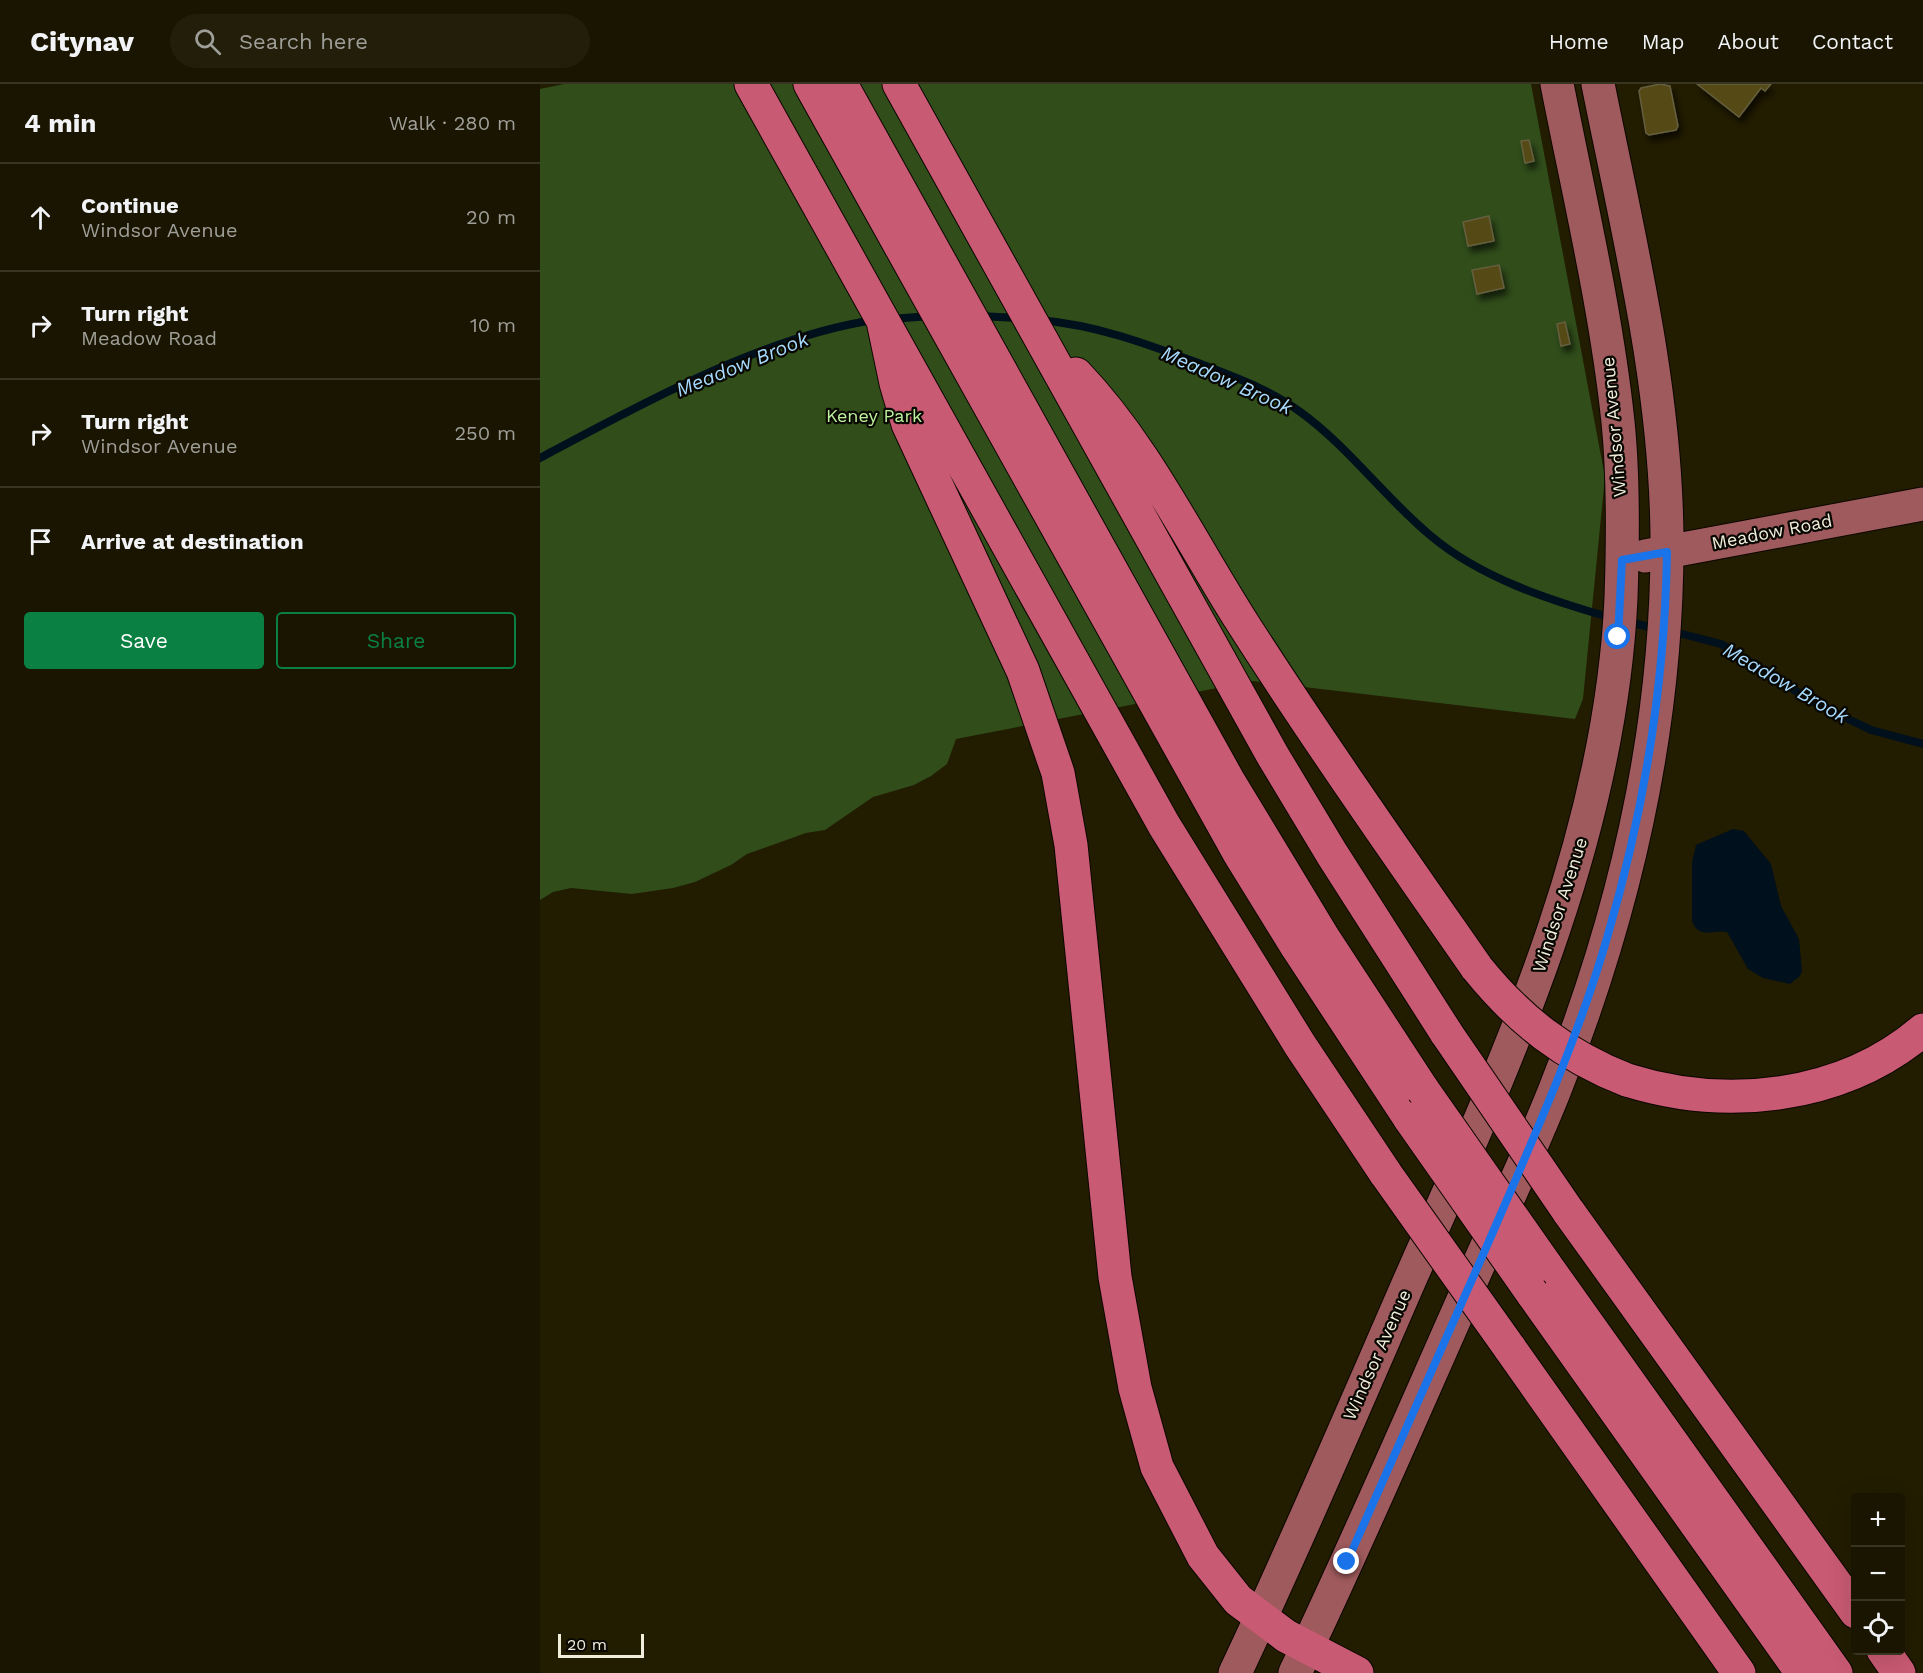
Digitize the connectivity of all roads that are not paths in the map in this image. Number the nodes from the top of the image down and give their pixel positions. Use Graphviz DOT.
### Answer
graph roads {
  1 [pos="752,84"];
  2 [pos="810,84"];
  3 [pos="842,84"];
  4 [pos="899,84"];
  5 [pos="1557,84"];
  6 [pos="1598,84"];
  7 [pos="1626,226"];
  8 [pos="1586,234"];
  9 [pos="883,321"];
  10 [pos="1042,341"];
  11 [pos="1923,504"];
  12 [pos="1667,552"];
  13 [pos="1622,560"];
  14 [pos="1923,1030"];
  15 [pos="1416,1104"];
  16 [pos="1538,1279"];
  17 [pos="1851,1605"];
  18 [pos="1260,1618"];
  19 [pos="1886,1655"];
  20 [pos="1301,1660"];
  21 [pos="1235,1673"];
  22 [pos="1357,1673"];
  23 [pos="1739,1673"];
  24 [pos="1802,1673"];
  25 [pos="1836,1673"];
  26 [pos="1899,1673"];
  1 -- 9 [label="highway"];
  2 -- 15 [label="highway"];
  3 -- 15 [label="highway"];
  4 -- 10 [label="highway"];
  5 -- 8 [label="main road, Windsor Avenue"];
  6 -- 7 [label="main road"];
  7 -- 8 [label="main road"];
  7 -- 12 [label="main road"];
  8 -- 13 [label="main road, Windsor Avenue"];
  9 -- 18 [label="highway"];
  9 -- 23 [label="highway, bridge"];
  10 -- 14 [label="highway, bridge"];
  10 -- 17 [label="highway, bridge"];
  11 -- 12 [label="main road, Meadow Road"];
  12 -- 13 [label="main road, Meadow Road"];
  12 -- 20 [label="main road"];
  13 -- 18 [label="main road, Windsor Avenue"];
  15 -- 16 [label="highway, bridge"];
  16 -- 24 [label="highway"];
  16 -- 25 [label="highway"];
  18 -- 20 [label="highway"];
  18 -- 21 [label="main road, Windsor Avenue"];
  19 -- 26 [label="highway"];
  20 -- 22 [label="highway"];
}
